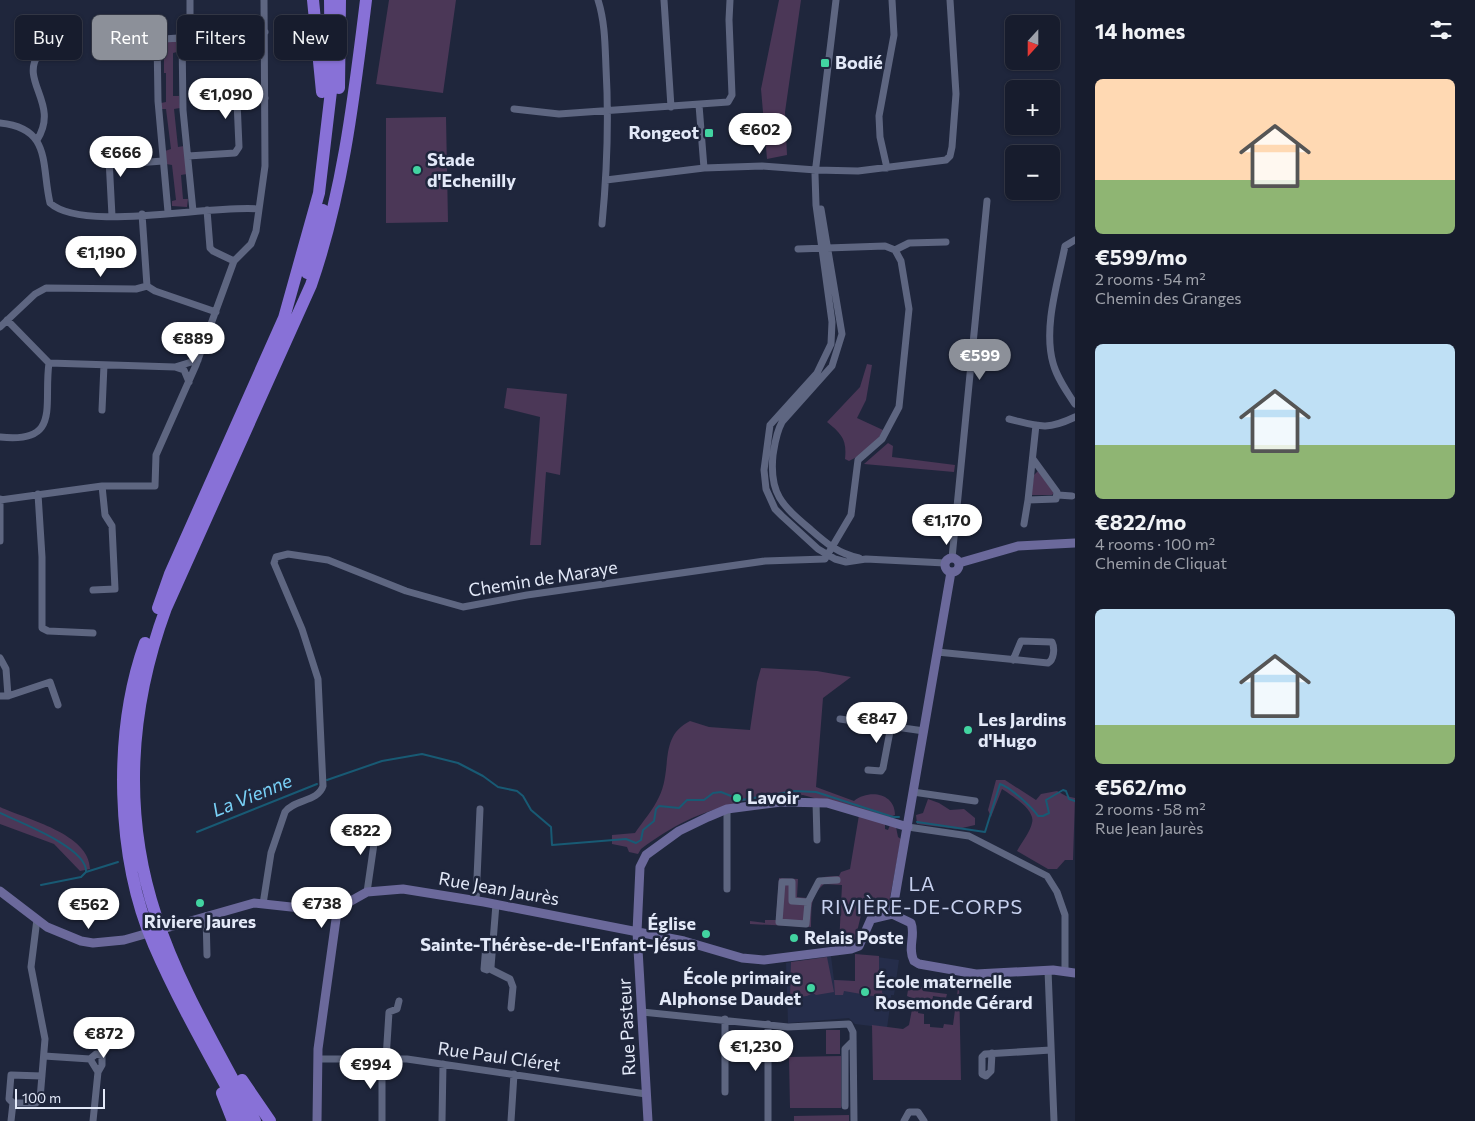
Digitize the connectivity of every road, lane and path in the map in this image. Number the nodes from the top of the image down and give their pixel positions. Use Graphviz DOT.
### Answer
graph roads {
  1 [pos="190,0"];
  2 [pos="264,0"];
  3 [pos="313,0"];
  4 [pos="330,0"];
  5 [pos="340,0"];
  6 [pos="366,0"];
  7 [pos="598,0"];
  8 [pos="664,0"];
  9 [pos="730,0"];
  10 [pos="836,0"];
  11 [pos="892,0"];
  12 [pos="950,0"];
  13 [pos="190,15"];
  14 [pos="265,32"];
  15 [pos="36,60"];
  16 [pos="157,60"];
  17 [pos="182,60"];
  18 [pos="265,98"];
  19 [pos="700,105"];
  20 [pos="671,107"];
  21 [pos="514,109"];
  22 [pos="608,110"];
  23 [pos="0,122"];
  24 [pos="36,140"];
  25 [pos="108,140"];
  26 [pos="188,156"];
  27 [pos="323,157"];
  28 [pos="163,160"];
  29 [pos="109,165"];
  30 [pos="704,168"];
  31 [pos="887,168"];
  32 [pos="816,170"];
  33 [pos="606,180"];
  34 [pos="987,200"];
  35 [pos="259,209"];
  36 [pos="207,210"];
  37 [pos="193,211"];
  38 [pos="168,212"];
  39 [pos="142,214"];
  40 [pos="112,216"];
  41 [pos="602,224"];
  42 [pos="1075,240"];
  43 [pos="946,242"];
  44 [pos="798,249"];
  45 [pos="825,249"];
  46 [pos="895,250"];
  47 [pos="234,261"];
  48 [pos="147,286"];
  49 [pos="216,312"];
  50 [pos="7,320"];
  51 [pos="0,327"];
  52 [pos="287,334"];
  53 [pos="198,360"];
  54 [pos="49,363"];
  55 [pos="104,365"];
  56 [pos="175,367"];
  57 [pos="189,382"];
  58 [pos="1075,404"];
  59 [pos="102,410"];
  60 [pos="1075,417"];
  61 [pos="1009,419"];
  62 [pos="1036,425"];
  63 [pos="1,439"];
  64 [pos="1032,459"];
  65 [pos="102,486"];
  66 [pos="38,494"];
  67 [pos="1058,495"];
  68 [pos="1072,496"];
  69 [pos="0,500"];
  70 [pos="1028,500"];
  71 [pos="1024,524"];
  72 [pos="0,540"];
  73 [pos="1075,543"];
  74 [pos="831,549"];
  75 [pos="827,556"];
  76 [pos="866,559"];
  77 [pos="952,561"];
  78 [pos="93,590"];
  79 [pos="93,633"];
  80 [pos="937,652"];
  81 [pos="0,658"];
  82 [pos="1013,660"];
  83 [pos="0,696"];
  84 [pos="8,696"];
  85 [pos="58,705"];
  86 [pos="840,719"];
  87 [pos="891,726"];
  88 [pos="924,731"];
  89 [pos="868,770"];
  90 [pos="914,792"];
  91 [pos="975,801"];
  92 [pos="816,802"];
  93 [pos="480,809"];
  94 [pos="727,809"];
  95 [pos="377,823"];
  96 [pos="908,827"];
  97 [pos="817,840"];
  98 [pos="837,880"];
  99 [pos="727,889"];
  100 [pos="0,890"];
  101 [pos="367,892"];
  102 [pos="476,901"];
  103 [pos="781,901"];
  104 [pos="792,901"];
  105 [pos="808,902"];
  106 [pos="263,904"];
  107 [pos="496,904"];
  108 [pos="337,912"];
  109 [pos="892,914"];
  110 [pos="149,916"];
  111 [pos="206,916"];
  112 [pos="37,919"];
  113 [pos="638,932"];
  114 [pos="159,942"];
  115 [pos="206,955"];
  116 [pos="1048,970"];
  117 [pos="1070,972"];
  118 [pos="399,1001"];
  119 [pos="511,1008"];
  120 [pos="642,1012"];
  121 [pos="725,1019"];
  122 [pos="768,1024"];
  123 [pos="196,1030"];
  124 [pos="210,1034"];
  125 [pos="853,1041"];
  126 [pos="1051,1050"];
  127 [pos="992,1054"];
  128 [pos="44,1056"];
  129 [pos="90,1059"];
  130 [pos="318,1059"];
  131 [pos="384,1059"];
  132 [pos="443,1064"];
  133 [pos="98,1072"];
  134 [pos="514,1074"];
  135 [pos="42,1076"];
  136 [pos="725,1092"];
  137 [pos="646,1094"];
  138 [pos="13,1103"];
  139 [pos="845,1106"];
  140 [pos="11,1121"];
  141 [pos="94,1121"];
  142 [pos="233,1121"];
  143 [pos="245,1121"];
  144 [pos="255,1121"];
  145 [pos="270,1121"];
  146 [pos="317,1121"];
  147 [pos="382,1121"];
  148 [pos="442,1121"];
  149 [pos="511,1121"];
  150 [pos="648,1121"];
  151 [pos="768,1121"];
  152 [pos="854,1121"];
  153 [pos="904,1121"];
  154 [pos="924,1121"];
  155 [pos="1054,1121"];
  1 -- 13 [label="street"];
  2 -- 14 [label="street"];
  3 -- 27 [label="highway"];
  4 -- 27 [label="highway"];
  5 -- 52 [label="highway"];
  6 -- 52 [label="highway"];
  7 -- 22 [label="street"];
  8 -- 20 [label="street"];
  9 -- 19 [label="street"];
  10 -- 32 [label="street"];
  11 -- 31 [label="street"];
  12 -- 31 [label="street"];
  14 -- 18 [label="street"];
  15 -- 24 [label="street"];
  16 -- 28 [label="street"];
  17 -- 26 [label="street"];
  18 -- 26 [label="street"];
  18 -- 35 [label="street"];
  19 -- 20 [label="street"];
  19 -- 30 [label="street"];
  20 -- 22 [label="street"];
  21 -- 22 [label="street"];
  22 -- 33 [label="street"];
  23 -- 24 [label="street"];
  24 -- 40 [label="street"];
  25 -- 29 [label="street"];
  26 -- 37 [label="street"];
  27 -- 110 [label="highway"];
  28 -- 29 [label="street"];
  28 -- 38 [label="street"];
  29 -- 40 [label="street"];
  30 -- 32 [label="street"];
  30 -- 33 [label="street"];
  31 -- 32 [label="street"];
  32 -- 45 [label="street"];
  33 -- 41 [label="street"];
  34 -- 77 [label="street"];
  35 -- 36 [label="street"];
  35 -- 47 [label="street"];
  36 -- 37 [label="street"];
  36 -- 47 [label="street"];
  37 -- 38 [label="street"];
  38 -- 39 [label="street"];
  39 -- 40 [label="street"];
  39 -- 48 [label="street"];
  42 -- 58 [label="street"];
  43 -- 46 [label="street"];
  44 -- 45 [label="street"];
  45 -- 46 [label="street"];
  45 -- 74 [label="street"];
  45 -- 75 [label="street"];
  46 -- 74 [label="street"];
  47 -- 49 [label="street"];
  48 -- 49 [label="street"];
  48 -- 50 [label="street"];
  49 -- 53 [label="street"];
  50 -- 51 [label="street"];
  50 -- 54 [label="street"];
  52 -- 110 [label="highway"];
  53 -- 56 [label="street"];
  53 -- 57 [label="street"];
  54 -- 55 [label="street"];
  54 -- 63 [label="street"];
  55 -- 56 [label="street"];
  55 -- 59 [label="street"];
  56 -- 57 [label="street"];
  57 -- 65 [label="street"];
  60 -- 62 [label="street"];
  61 -- 62 [label="street"];
  62 -- 64 [label="street"];
  64 -- 67 [label="street"];
  64 -- 70 [label="street"];
  65 -- 66 [label="street"];
  65 -- 78 [label="street"];
  66 -- 69 [label="street"];
  66 -- 79 [label="street"];
  67 -- 68 [label="street"];
  67 -- 70 [label="street"];
  69 -- 72 [label="street"];
  70 -- 71 [label="street"];
  73 -- 77 [label="street"];
  74 -- 75 [label="street"];
  74 -- 76 [label="street"];
  75 -- 76 [label="street"];
  75 -- 106 [label="street, Chemin de Maraye"];
  76 -- 77 [label="street"];
  77 -- 80 [label="street"];
  80 -- 82 [label="street"];
  80 -- 88 [label="street"];
  81 -- 84 [label="street"];
  82 -- 82 [label="street"];
  83 -- 84 [label="street"];
  84 -- 85 [label="street"];
  86 -- 87 [label="street"];
  87 -- 88 [label="street"];
  87 -- 89 [label="street"];
  88 -- 90 [label="street"];
  90 -- 91 [label="street"];
  90 -- 96 [label="street"];
  92 -- 94 [label="street, Rue Pasteur"];
  92 -- 96 [label="street, Rue Pasteur"];
  92 -- 97 [label="street"];
  93 -- 102 [label="street"];
  94 -- 99 [label="street"];
  94 -- 113 [label="street, Rue Pasteur"];
  95 -- 101 [label="street"];
  96 -- 109 [label="street"];
  96 -- 117 [label="street"];
  98 -- 105 [label="street"];
  100 -- 112 [label="street"];
  101 -- 102 [label="street, Rue Jean Jaurès"];
  101 -- 108 [label="street, Rue Jean Jaurès"];
  102 -- 107 [label="street, Rue Jean Jaurès"];
  103 -- 104 [label="street"];
  103 -- 104 [label="street"];
  103 -- 105 [label="street"];
  104 -- 105 [label="street"];
  106 -- 108 [label="street"];
  106 -- 111 [label="street"];
  107 -- 113 [label="street, Rue Jean Jaurès"];
  107 -- 119 [label="street"];
  108 -- 130 [label="street"];
  109 -- 113 [label="street, Rue Jean Jaurès"];
  109 -- 116 [label="street"];
  110 -- 114 [label="highway"];
  111 -- 112 [label="street"];
  111 -- 115 [label="street"];
  112 -- 128 [label="street"];
  113 -- 120 [label="street, Rue Pasteur"];
  114 -- 123 [label="highway"];
  114 -- 124 [label="highway"];
  116 -- 117 [label="street"];
  116 -- 126 [label="street"];
  118 -- 131 [label="street"];
  120 -- 121 [label="street"];
  120 -- 137 [label="street, Rue Pasteur"];
  121 -- 122 [label="street"];
  121 -- 136 [label="street"];
  122 -- 125 [label="street"];
  122 -- 151 [label="street"];
  123 -- 142 [label="highway"];
  123 -- 143 [label="highway"];
  124 -- 144 [label="highway"];
  124 -- 145 [label="highway"];
  125 -- 139 [label="street"];
  125 -- 152 [label="street"];
  126 -- 127 [label="street"];
  126 -- 155 [label="street"];
  128 -- 129 [label="street"];
  128 -- 135 [label="street"];
  129 -- 133 [label="street"];
  129 -- 133 [label="street"];
  130 -- 131 [label="street, Rue Paul Cléret"];
  130 -- 146 [label="street"];
  131 -- 132 [label="street, Rue Paul Cléret"];
  131 -- 147 [label="street"];
  132 -- 134 [label="street, Rue Paul Cléret"];
  132 -- 148 [label="street"];
  133 -- 141 [label="street"];
  134 -- 137 [label="street, Rue Paul Cléret"];
  134 -- 149 [label="street"];
  135 -- 138 [label="street"];
  135 -- 138 [label="street"];
  137 -- 150 [label="street, Rue Pasteur"];
  138 -- 140 [label="street"];
  153 -- 154 [label="street"];
}
